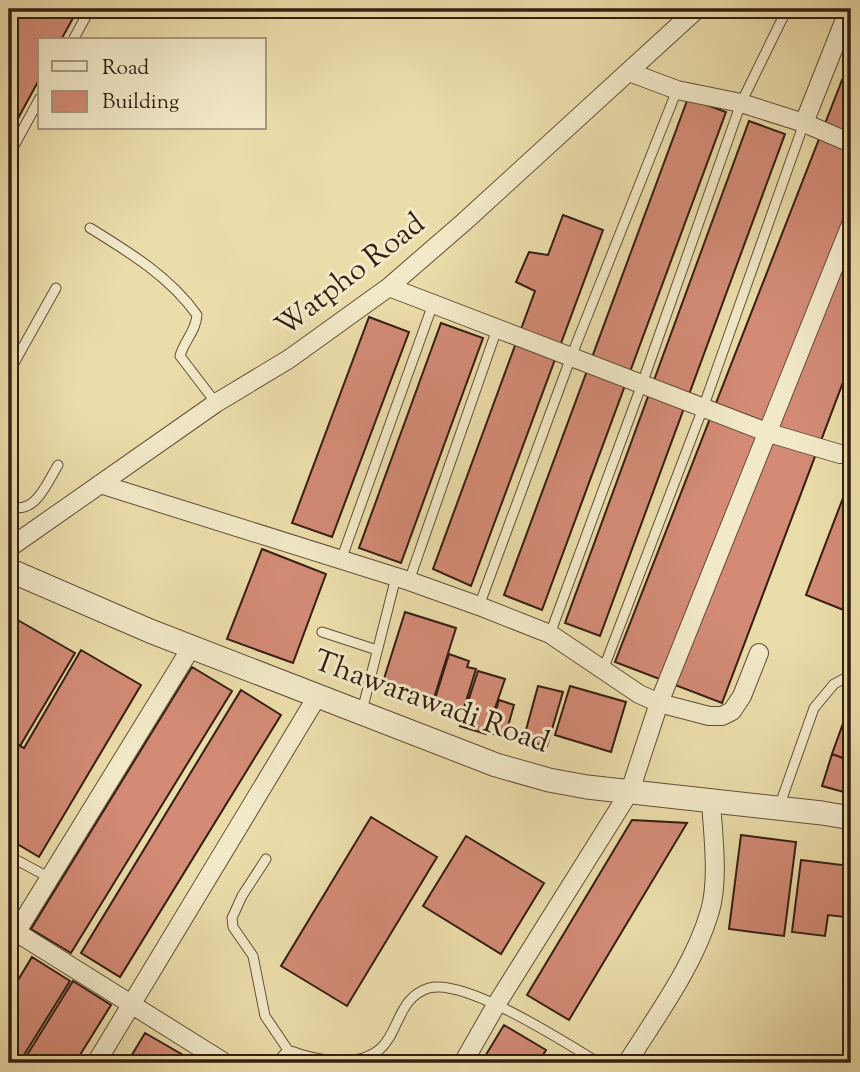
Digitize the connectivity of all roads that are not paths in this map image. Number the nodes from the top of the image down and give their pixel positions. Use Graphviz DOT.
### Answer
graph roads {
  1 [pos="90,9"];
  2 [pos="697,9"];
  3 [pos="787,9"];
  4 [pos="849,9"];
  5 [pos="74,38"];
  6 [pos="629,72"];
  7 [pos="677,90"];
  8 [pos="38,103"];
  9 [pos="741,103"];
  10 [pos="804,123"];
  11 [pos="851,143"];
  12 [pos="9,155"];
  13 [pos="851,224"];
  14 [pos="90,228"];
  15 [pos="389,287"];
  16 [pos="56,288"];
  17 [pos="433,304"];
  18 [pos="497,329"];
  19 [pos="571,357"];
  20 [pos="9,372"];
  21 [pos="642,384"];
  22 [pos="216,403"];
  23 [pos="703,408"];
  24 [pos="769,433"];
  25 [pos="840,454"];
  26 [pos="58,465"];
  27 [pos="100,484"];
  28 [pos="9,506"];
  29 [pos="9,548"];
  30 [pos="341,560"];
  31 [pos="9,570"];
  32 [pos="403,579"];
  33 [pos="480,606"];
  34 [pos="322,632"];
  35 [pos="550,634"];
  36 [pos="191,648"];
  37 [pos="377,650"];
  38 [pos="759,653"];
  39 [pos="603,670"];
  40 [pos="851,675"];
  41 [pos="318,695"];
  42 [pos="659,703"];
  43 [pos="362,713"];
  44 [pos="630,791"];
  45 [pos="711,802"];
  46 [pos="778,808"];
  47 [pos="851,818"];
  48 [pos="9,856"];
  49 [pos="266,859"];
  50 [pos="50,878"];
  51 [pos="11,935"];
  52 [pos="131,1005"];
  53 [pos="496,1005"];
  54 [pos="288,1050"];
  55 [pos="96,1063"];
  56 [pos="225,1063"];
  57 [pos="276,1063"];
  58 [pos="463,1063"];
  59 [pos="599,1063"];
  60 [pos="627,1063"];
  1 -- 5 [label="lane"];
  2 -- 6 [label="street, Watpho Road"];
  3 -- 9 [label="lane"];
  4 -- 10 [label="street"];
  6 -- 7 [label="street"];
  6 -- 15 [label="street, Watpho Road"];
  7 -- 9 [label="street"];
  7 -- 19 [label="lane"];
  8 -- 12 [label="lane"];
  9 -- 10 [label="street"];
  9 -- 21 [label="lane"];
  10 -- 11 [label="street"];
  10 -- 23 [label="lane"];
  13 -- 24 [label="street"];
  14 -- 22 [label="lane"];
  15 -- 17 [label="street"];
  15 -- 22 [label="street, Watpho Road"];
  16 -- 20 [label="lane"];
  17 -- 18 [label="street"];
  17 -- 30 [label="lane"];
  18 -- 19 [label="street"];
  18 -- 32 [label="lane"];
  19 -- 21 [label="street"];
  19 -- 33 [label="lane"];
  21 -- 23 [label="street"];
  21 -- 35 [label="lane"];
  22 -- 27 [label="street, Watpho Road"];
  23 -- 24 [label="street"];
  23 -- 39 [label="lane"];
  24 -- 25 [label="street"];
  24 -- 42 [label="street"];
  26 -- 28 [label="lane"];
  27 -- 29 [label="street, Watpho Road"];
  27 -- 30 [label="street"];
  30 -- 32 [label="street"];
  31 -- 36 [label="street, Thawarawadi Road"];
  32 -- 33 [label="street"];
  32 -- 37 [label="lane"];
  33 -- 35 [label="street"];
  34 -- 37 [label="lane"];
  35 -- 39 [label="street"];
  36 -- 41 [label="street, Thawarawadi Road"];
  36 -- 50 [label="street"];
  37 -- 43 [label="lane"];
  38 -- 42 [label="street"];
  39 -- 42 [label="street"];
  40 -- 46 [label="lane"];
  41 -- 43 [label="street, Thawarawadi Road"];
  41 -- 52 [label="street"];
  42 -- 44 [label="street"];
  43 -- 44 [label="street, Thawarawadi Road"];
  44 -- 45 [label="street, Thawarawadi Road"];
  44 -- 53 [label="street"];
  45 -- 46 [label="street, Thawarawadi Road"];
  45 -- 60 [label="street"];
  46 -- 47 [label="street, Thawarawadi Road"];
  48 -- 50 [label="lane"];
  49 -- 54 [label="lane"];
  50 -- 51 [label="street"];
  51 -- 52 [label="street"];
  52 -- 55 [label="street"];
  52 -- 56 [label="street"];
  53 -- 54 [label="lane"];
  53 -- 58 [label="street"];
  53 -- 59 [label="lane"];
  54 -- 57 [label="lane"];
}
